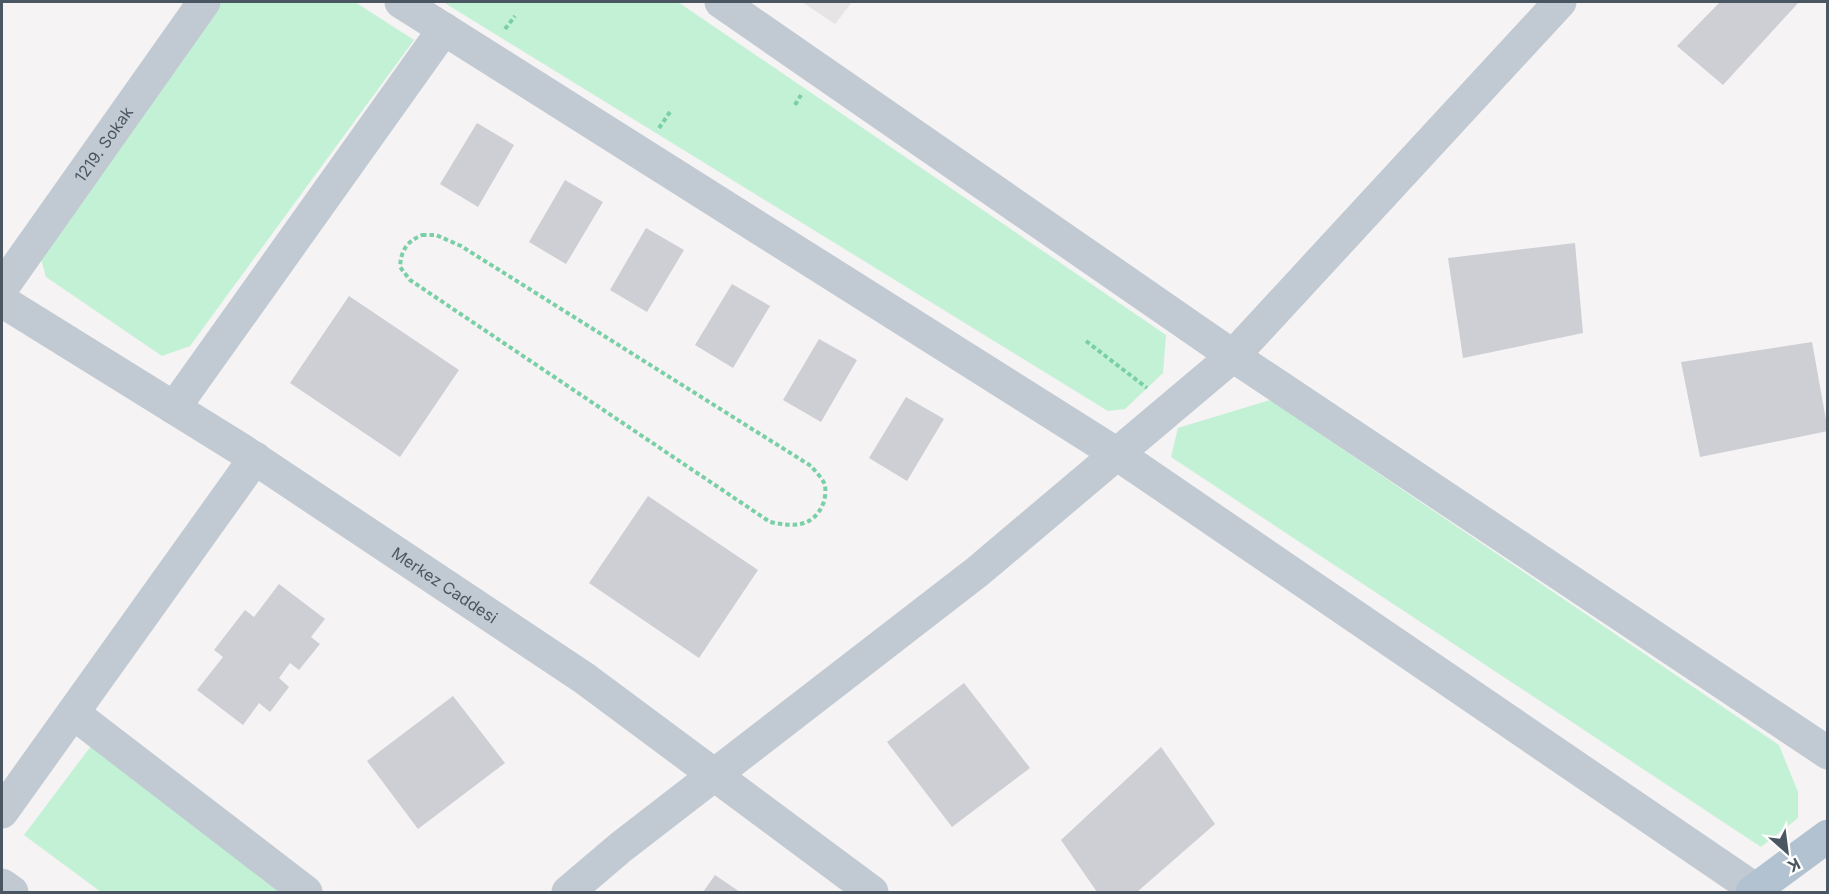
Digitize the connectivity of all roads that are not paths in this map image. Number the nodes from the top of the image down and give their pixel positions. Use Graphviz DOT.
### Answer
graph roads {
  1 [pos="204,2"];
  2 [pos="401,2"];
  3 [pos="721,2"];
  4 [pos="1560,2"];
  5 [pos="444,29"];
  6 [pos="2,288"];
  7 [pos="2,301"];
  8 [pos="1233,356"];
  9 [pos="174,408"];
  10 [pos="1117,454"];
  11 [pos="255,458"];
  12 [pos="73,713"];
  13 [pos="1827,753"];
  14 [pos="713,776"];
  15 [pos="2,812"];
  16 [pos="1827,836"];
  17 [pos="2,885"];
  18 [pos="1754,891"];
  19 [pos="12,892"];
  20 [pos="306,892"];
  21 [pos="568,892"];
  22 [pos="872,892"];
  1 -- 6 [label="street, 1219. Sokak"];
  2 -- 5 [label="street"];
  3 -- 8 [label="street"];
  4 -- 8 [label="street"];
  5 -- 9 [label="street"];
  5 -- 10 [label="street"];
  7 -- 9 [label="street, Merkez Caddesi"];
  8 -- 10 [label="street"];
  8 -- 13 [label="street"];
  9 -- 11 [label="street, Merkez Caddesi"];
  10 -- 14 [label="street"];
  10 -- 18 [label="street"];
  11 -- 12 [label="street"];
  11 -- 14 [label="street, Merkez Caddesi"];
  12 -- 15 [label="street"];
  12 -- 20 [label="street"];
  14 -- 21 [label="street"];
  14 -- 22 [label="street, Merkez Caddesi"];
  16 -- 18 [label="main road"];
  17 -- 19 [label="street"];
}
